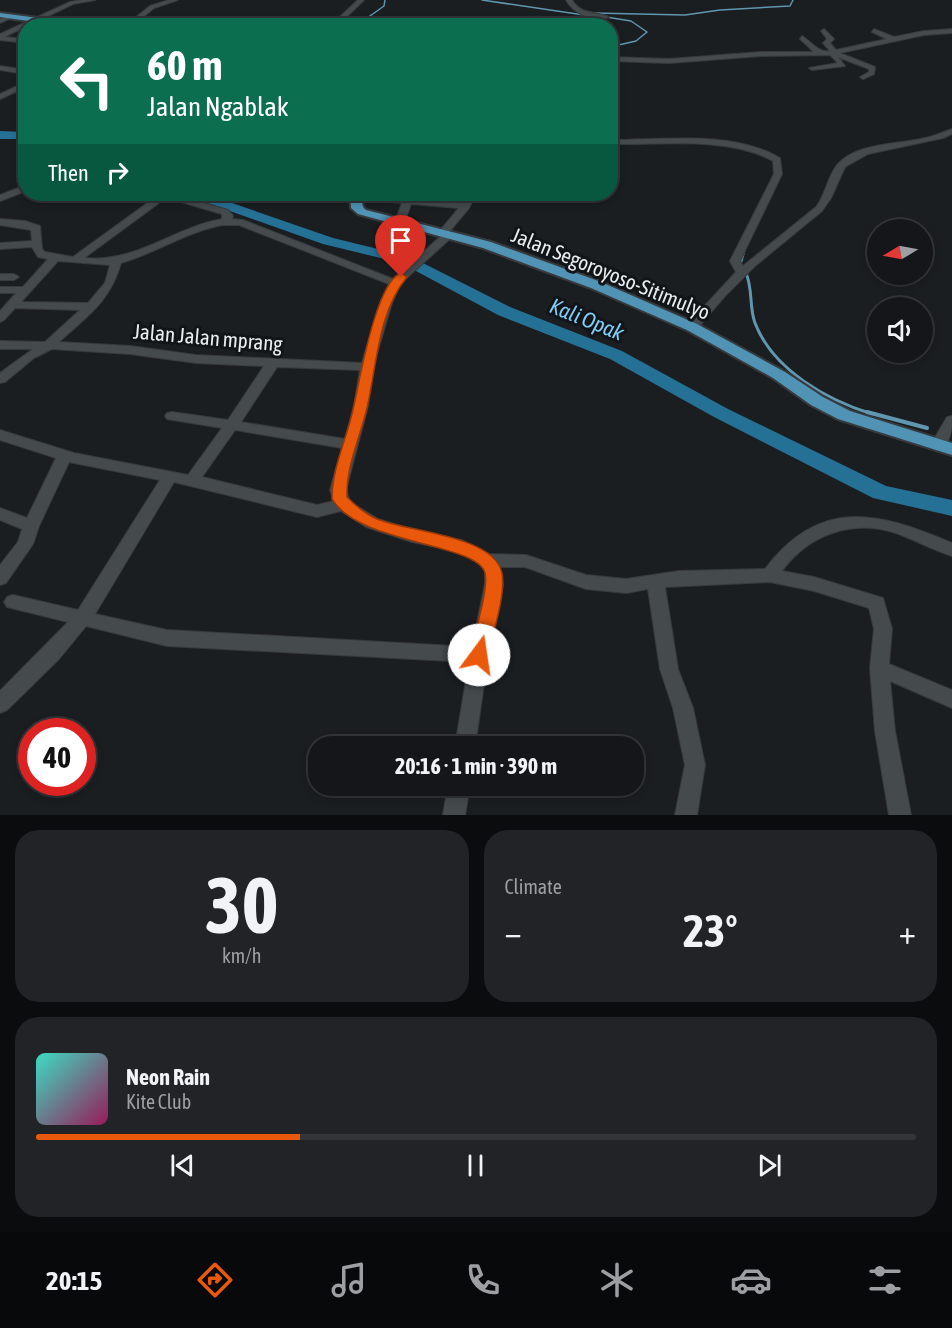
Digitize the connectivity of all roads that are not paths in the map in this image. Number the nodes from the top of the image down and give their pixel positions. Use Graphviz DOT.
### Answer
graph roads {
  1 [pos="92,0"];
  2 [pos="175,0"];
  3 [pos="361,0"];
  4 [pos="569,0"];
  5 [pos="0,15"];
  6 [pos="11,16"];
  7 [pos="606,17"];
  8 [pos="29,18"];
  9 [pos="40,18"];
  10 [pos="138,18"];
  11 [pos="342,18"];
  12 [pos="0,21"];
  13 [pos="18,28"];
  14 [pos="824,31"];
  15 [pos="874,31"];
  16 [pos="952,32"];
  17 [pos="1,36"];
  18 [pos="18,39"];
  19 [pos="895,40"];
  20 [pos="802,41"];
  21 [pos="828,42"];
  22 [pos="834,53"];
  23 [pos="805,54"];
  24 [pos="820,54"];
  25 [pos="618,59"];
  26 [pos="0,68"];
  27 [pos="812,68"];
  28 [pos="18,71"];
  29 [pos="863,77"];
  30 [pos="18,88"];
  31 [pos="0,97"];
  32 [pos="952,131"];
  33 [pos="618,142"];
  34 [pos="18,191"];
  35 [pos="0,198"];
  36 [pos="156,201"];
  37 [pos="188,201"];
  38 [pos="356,201"];
  39 [pos="408,201"];
  40 [pos="430,201"];
  41 [pos="468,201"];
  42 [pos="466,206"];
  43 [pos="400,221"];
  44 [pos="0,222"];
  45 [pos="226,222"];
  46 [pos="445,234"];
  47 [pos="37,244"];
  48 [pos="0,246"];
  49 [pos="56,257"];
  50 [pos="76,259"];
  51 [pos="116,262"];
  52 [pos="741,271"];
  53 [pos="0,277"];
  54 [pos="14,277"];
  55 [pos="398,280"];
  56 [pos="0,290"];
  57 [pos="26,290"];
  58 [pos="13,304"];
  59 [pos="90,307"];
  60 [pos="0,318"];
  61 [pos="692,327"];
  62 [pos="0,345"];
  63 [pos="47,347"];
  64 [pos="273,362"];
  65 [pos="367,367"];
  66 [pos="0,378"];
  67 [pos="172,416"];
  68 [pos="952,420"];
  69 [pos="231,424"];
  70 [pos="0,435"];
  71 [pos="350,444"];
  72 [pos="945,448"];
  73 [pos="64,456"];
  74 [pos="170,477"];
  75 [pos="191,482"];
  76 [pos="343,505"];
  77 [pos="0,514"];
  78 [pos="31,526"];
  79 [pos="952,550"];
  80 [pos="487,560"];
  81 [pos="770,575"];
  82 [pos="0,578"];
  83 [pos="656,583"];
  84 [pos="13,602"];
  85 [pos="81,619"];
  86 [pos="479,655"];
  87 [pos="879,668"];
  88 [pos="952,699"];
  89 [pos="0,704"];
  90 [pos="467,736"];
  91 [pos="457,796"];
  92 [pos="454,815"];
  93 [pos="686,815"];
  94 [pos="900,815"];
  1 -- 9 [label="street"];
  2 -- 10 [label="street"];
  3 -- 11 [label="street"];
  4 -- 7 [label="street"];
  5 -- 6 [label="main road"];
  6 -- 8 [label="main road"];
  6 -- 12 [label="street"];
  13 -- 17 [label="street"];
  14 -- 21 [label="street"];
  15 -- 19 [label="street"];
  16 -- 19 [label="street"];
  17 -- 18 [label="street"];
  19 -- 22 [label="street"];
  20 -- 21 [label="street"];
  20 -- 23 [label="street"];
  20 -- 24 [label="street"];
  21 -- 22 [label="street"];
  22 -- 24 [label="street"];
  22 -- 27 [label="street"];
  22 -- 29 [label="street"];
  23 -- 24 [label="street"];
  23 -- 25 [label="street"];
  26 -- 28 [label="street"];
  30 -- 31 [label="street"];
  32 -- 52 [label="street"];
  33 -- 52 [label="street"];
  34 -- 35 [label="street"];
  36 -- 50 [label="street"];
  37 -- 45 [label="street"];
  38 -- 43 [label="main road, Jalan Segoroyoso-Sitimulyo"];
  39 -- 43 [label="street"];
  40 -- 42 [label="street"];
  41 -- 42 [label="street"];
  42 -- 46 [label="street"];
  43 -- 46 [label="main road, Jalan Segoroyoso-Sitimulyo"];
  44 -- 47 [label="street"];
  45 -- 51 [label="street"];
  45 -- 55 [label="street"];
  46 -- 55 [label="street"];
  46 -- 61 [label="main road, Jalan Segoroyoso-Sitimulyo"];
  47 -- 48 [label="street"];
  47 -- 49 [label="street"];
  49 -- 50 [label="street"];
  49 -- 57 [label="street"];
  50 -- 51 [label="street"];
  51 -- 59 [label="street"];
  52 -- 61 [label="street"];
  53 -- 54 [label="street"];
  55 -- 65 [label="street"];
  56 -- 57 [label="street"];
  57 -- 58 [label="street"];
  58 -- 59 [label="street"];
  58 -- 60 [label="street"];
  59 -- 63 [label="street"];
  61 -- 72 [label="main road, Jalan Segoroyoso-Sitimulyo"];
  62 -- 63 [label="street, Jalan Jalan mprang"];
  63 -- 64 [label="street, Jalan Jalan mprang"];
  63 -- 66 [label="street"];
  64 -- 65 [label="street, Jalan Jalan mprang"];
  64 -- 69 [label="street"];
  65 -- 71 [label="street"];
  67 -- 69 [label="street"];
  68 -- 72 [label="street"];
  69 -- 71 [label="street"];
  69 -- 75 [label="street"];
  70 -- 73 [label="street"];
  71 -- 76 [label="street"];
  73 -- 74 [label="street"];
  73 -- 78 [label="street"];
  74 -- 75 [label="street"];
  74 -- 85 [label="street"];
  75 -- 76 [label="street"];
  76 -- 80 [label="street"];
  77 -- 78 [label="street"];
  78 -- 82 [label="street"];
  79 -- 81 [label="street"];
  80 -- 83 [label="street"];
  80 -- 86 [label="street"];
  81 -- 83 [label="street"];
  81 -- 87 [label="street"];
  83 -- 93 [label="street"];
  84 -- 85 [label="street"];
  85 -- 86 [label="street"];
  85 -- 89 [label="street"];
  86 -- 90 [label="street"];
  87 -- 88 [label="street"];
  87 -- 94 [label="street"];
  91 -- 92 [label="street"];
}
